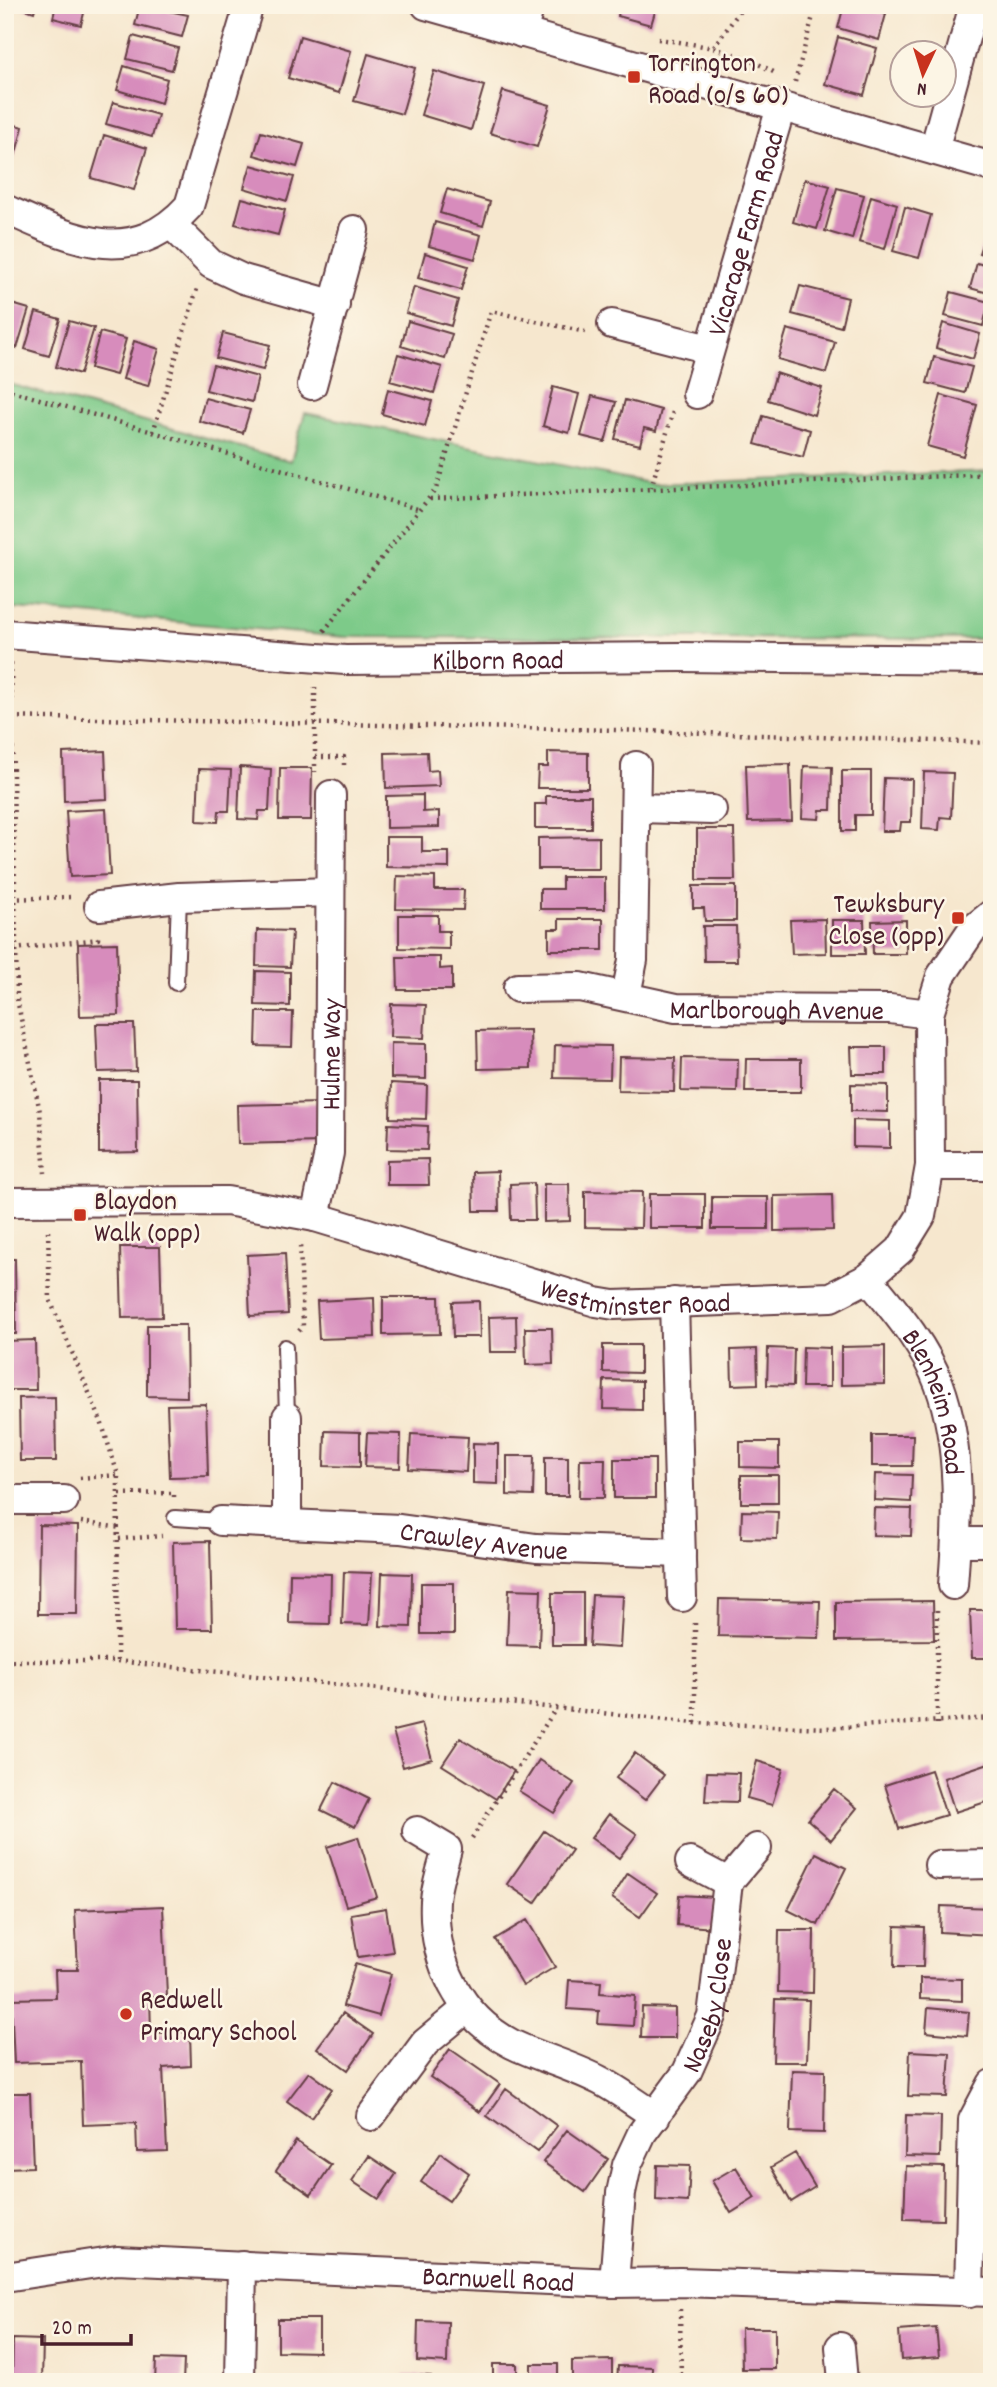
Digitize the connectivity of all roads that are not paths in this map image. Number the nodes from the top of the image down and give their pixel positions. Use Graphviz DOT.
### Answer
graph roads {
  1 [pos="249,5"];
  2 [pos="426,5"];
  3 [pos="530,5"];
  4 [pos="979,9"];
  5 [pos="522,33"];
  6 [pos="782,107"];
  7 [pos="934,150"];
  8 [pos="992,167"];
  9 [pos="5,209"];
  10 [pos="172,225"];
  11 [pos="354,230"];
  12 [pos="335,305"];
  13 [pos="612,324"];
  14 [pos="709,349"];
  15 [pos="312,386"];
  16 [pos="697,394"];
  17 [pos="8,634"];
  18 [pos="992,660"];
  19 [pos="636,766"];
  20 [pos="331,794"];
  21 [pos="637,808"];
  22 [pos="712,810"];
  23 [pos="330,892"];
  24 [pos="179,897"];
  25 [pos="99,906"];
  26 [pos="992,914"];
  27 [pos="176,983"];
  28 [pos="518,988"];
  29 [pos="626,995"];
  30 [pos="929,1014"];
  31 [pos="930,1166"];
  32 [pos="992,1166"];
  33 [pos="5,1202"];
  34 [pos="309,1215"];
  35 [pos="868,1278"];
  36 [pos="674,1302"];
  37 [pos="285,1347"];
  38 [pos="287,1418"];
  39 [pos="5,1500"];
  40 [pos="64,1500"];
  41 [pos="174,1518"];
  42 [pos="221,1521"];
  43 [pos="287,1523"];
  44 [pos="957,1542"];
  45 [pos="992,1542"];
  46 [pos="681,1553"];
  47 [pos="953,1585"];
  48 [pos="682,1597"];
  49 [pos="417,1831"];
  50 [pos="757,1848"];
  51 [pos="690,1862"];
  52 [pos="992,1864"];
  53 [pos="939,1865"];
  54 [pos="729,1882"];
  55 [pos="466,2009"];
  56 [pos="992,2084"];
  57 [pos="371,2116"];
  58 [pos="656,2116"];
  59 [pos="242,2265"];
  60 [pos="5,2277"];
  61 [pos="614,2283"];
  62 [pos="981,2292"];
  63 [pos="840,2347"];
  64 [pos="240,2382"];
  65 [pos="842,2382"];
  1 -- 10 [label="street"];
  2 -- 5 [label="street"];
  3 -- 5 [label="street"];
  4 -- 7 [label="street"];
  5 -- 6 [label="street"];
  6 -- 7 [label="street, Vicarage Farm Road"];
  6 -- 14 [label="street, Vicarage Farm Road"];
  7 -- 8 [label="street, Vicarage Farm Road"];
  9 -- 10 [label="street"];
  10 -- 12 [label="street"];
  11 -- 12 [label="street"];
  12 -- 15 [label="street"];
  13 -- 14 [label="street, Vicarage Farm Road"];
  14 -- 16 [label="street, Vicarage Farm Road"];
  17 -- 18 [label="street, Kilborn Road"];
  19 -- 21 [label="street, Marlborough Avenue"];
  20 -- 23 [label="street, Hulme Way"];
  21 -- 22 [label="street"];
  21 -- 29 [label="street, Marlborough Avenue"];
  23 -- 24 [label="street"];
  23 -- 34 [label="street, Hulme Way"];
  24 -- 25 [label="street"];
  24 -- 27 [label="lane"];
  26 -- 30 [label="street, Westminster Road"];
  28 -- 29 [label="street, Marlborough Avenue"];
  29 -- 30 [label="street, Marlborough Avenue"];
  30 -- 31 [label="street, Westminster Road"];
  31 -- 32 [label="street"];
  31 -- 35 [label="street, Westminster Road"];
  33 -- 34 [label="street, Westminster Road"];
  34 -- 36 [label="street, Westminster Road"];
  35 -- 36 [label="street, Westminster Road"];
  35 -- 44 [label="street, Blenheim Road"];
  36 -- 46 [label="street"];
  37 -- 38 [label="lane"];
  38 -- 43 [label="street"];
  39 -- 40 [label="street"];
  41 -- 42 [label="lane"];
  42 -- 43 [label="street, Crawley Avenue"];
  43 -- 46 [label="street, Crawley Avenue"];
  44 -- 45 [label="street"];
  44 -- 47 [label="street, Blenheim Road"];
  46 -- 48 [label="street"];
  49 -- 55 [label="street"];
  50 -- 54 [label="street"];
  51 -- 54 [label="street"];
  52 -- 53 [label="street"];
  54 -- 58 [label="street, Naseby Close"];
  55 -- 57 [label="street"];
  55 -- 58 [label="street"];
  56 -- 62 [label="street"];
  58 -- 61 [label="street, Naseby Close"];
  59 -- 60 [label="street, Barnwell Road"];
  59 -- 61 [label="street, Barnwell Road"];
  59 -- 64 [label="street"];
  61 -- 62 [label="street, Barnwell Road"];
  63 -- 65 [label="street"];
}
